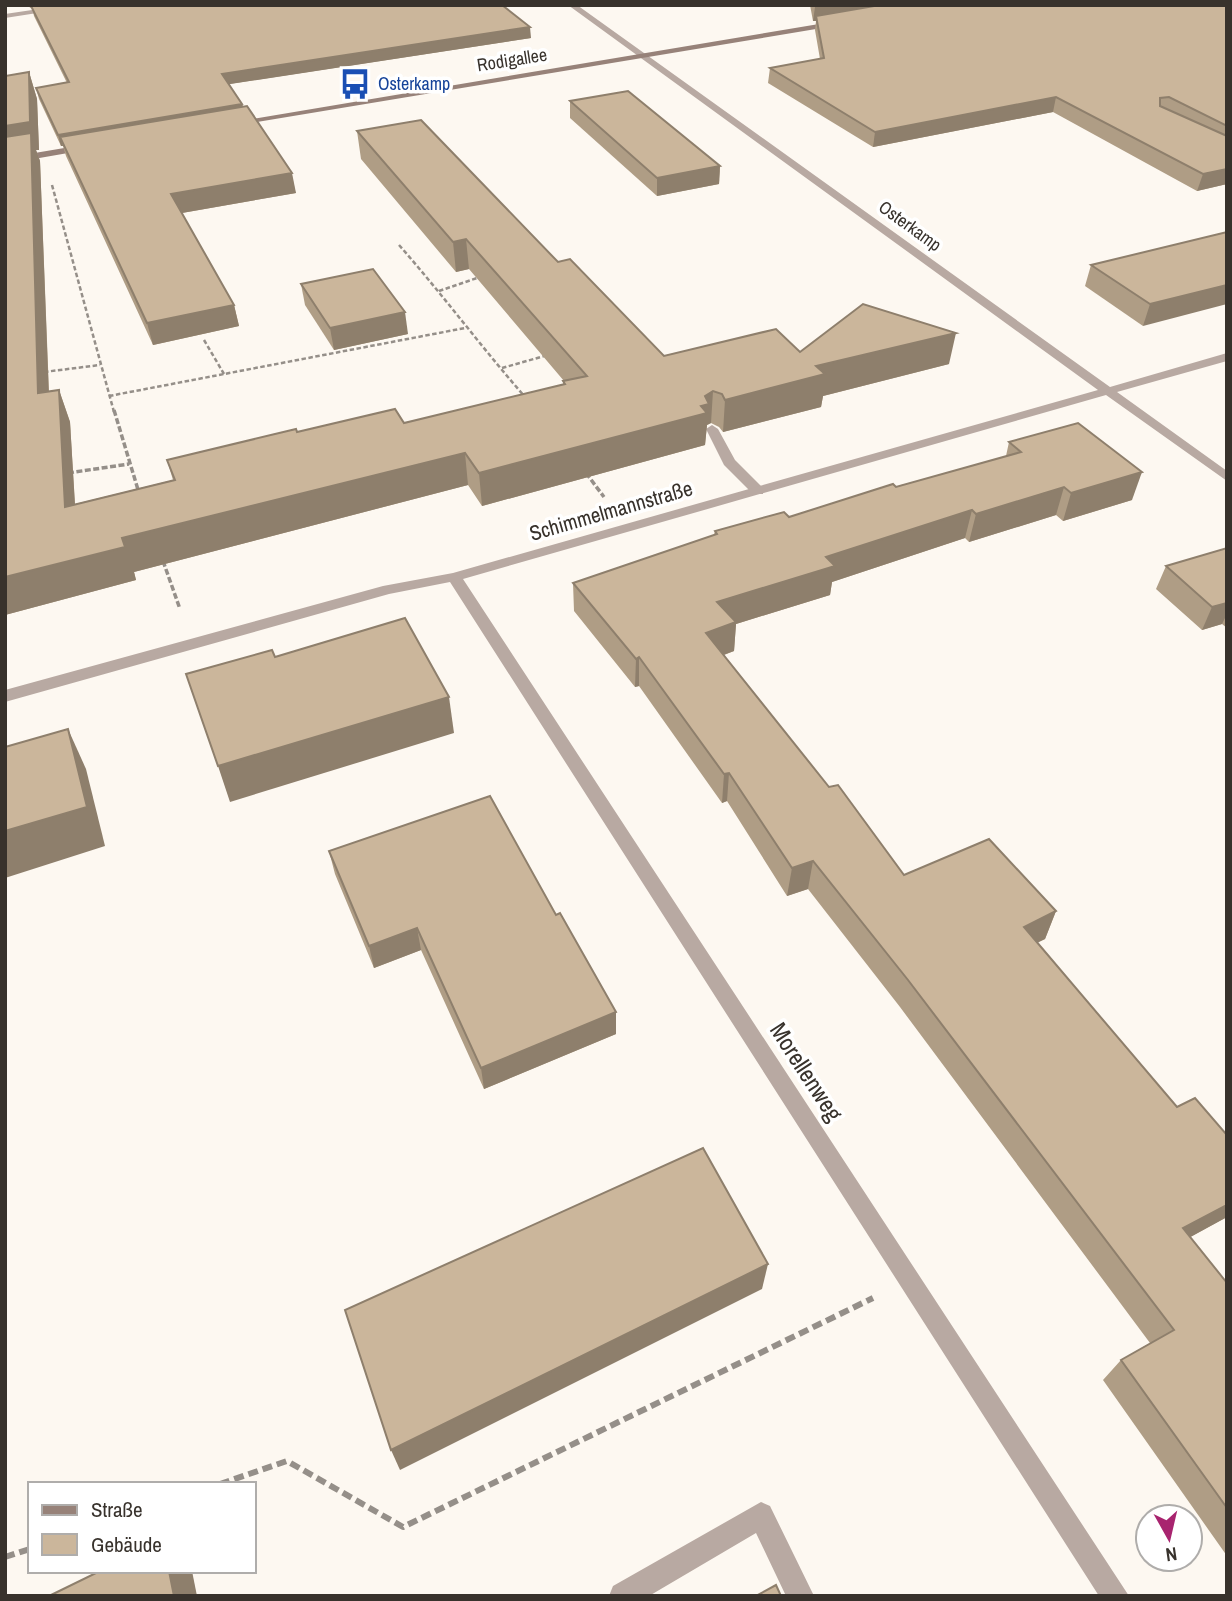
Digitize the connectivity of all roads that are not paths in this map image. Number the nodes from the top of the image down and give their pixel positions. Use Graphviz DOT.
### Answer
graph roads {
  1 [pos="85,5"];
  2 [pos="572,5"];
  3 [pos="5,16"];
  4 [pos="846,21"];
  5 [pos="641,55"];
  6 [pos="222,125"];
  7 [pos="98,145"];
  8 [pos="5,161"];
  9 [pos="1227,357"];
  10 [pos="1111,392"];
  11 [pos="712,429"];
  12 [pos="1227,477"];
  13 [pos="758,491"];
  14 [pos="454,577"];
  15 [pos="5,696"];
  16 [pos="623,1596"];
  17 [pos="800,1596"];
  18 [pos="1115,1596"];
  1 -- 3 [label="street"];
  2 -- 5 [label="street, Osterkamp"];
  4 -- 5 [label="main road, Rodigallee"];
  5 -- 6 [label="main road, Rodigallee"];
  5 -- 10 [label="street, Osterkamp"];
  7 -- 8 [label="main road"];
  9 -- 10 [label="street, Schimmelmannstraße"];
  10 -- 12 [label="street, Osterkamp"];
  10 -- 13 [label="street, Schimmelmannstraße"];
  11 -- 13 [label="street"];
  13 -- 14 [label="street, Schimmelmannstraße"];
  14 -- 15 [label="street, Schimmelmannstraße"];
  14 -- 18 [label="street, Morellenweg"];
  16 -- 17 [label="street"];
}
